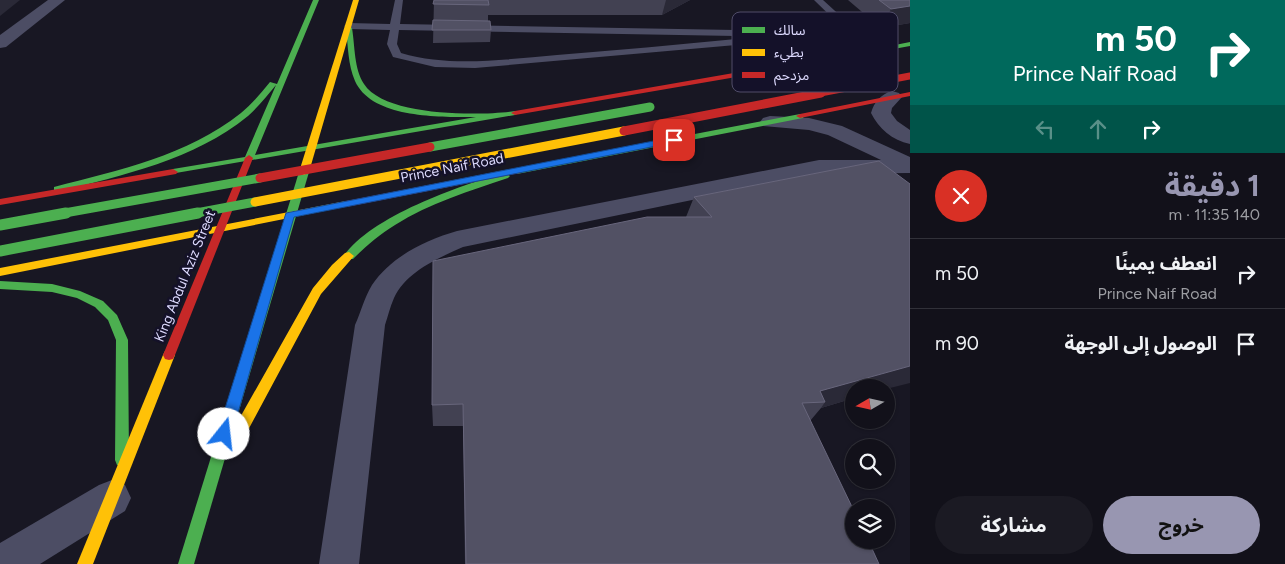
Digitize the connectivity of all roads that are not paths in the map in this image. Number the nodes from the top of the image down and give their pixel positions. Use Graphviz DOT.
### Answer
graph roads {
  1 [pos="58,0"];
  2 [pos="316,0"];
  3 [pos="356,0"];
  4 [pos="400,0"];
  5 [pos="818,0"];
  6 [pos="831,12"];
  7 [pos="348,26"];
  8 [pos="395,26"];
  9 [pos="732,32"];
  10 [pos="732,41"];
  11 [pos="1,42"];
  12 [pos="286,71"];
  13 [pos="732,74"];
  14 [pos="827,92"];
  15 [pos="901,96"];
  16 [pos="582,99"];
  17 [pos="665,104"];
  18 [pos="493,116"];
  19 [pos="770,122"];
  20 [pos="910,138"];
  21 [pos="311,147"];
  22 [pos="635,147"];
  23 [pos="249,158"];
  24 [pos="910,165"];
  25 [pos="519,171"];
  26 [pos="32,196"];
  27 [pos="0,202"];
  28 [pos="290,215"];
  29 [pos="0,225"];
  30 [pos="220,228"];
  31 [pos="0,251"];
  32 [pos="0,272"];
  33 [pos="0,285"];
  34 [pos="117,486"];
  35 [pos="208,489"];
  36 [pos="3,564"];
  37 [pos="84,564"];
  38 [pos="186,564"];
  39 [pos="339,564"];
  1 -- 11 [label="street"];
  2 -- 12 [label="main road, King Abdul Aziz Street"];
  3 -- 7 [label="main road"];
  4 -- 8 [label="lane"];
  5 -- 6 [label="lane"];
  7 -- 8 [label="lane"];
  7 -- 18 [label="main road"];
  7 -- 21 [label="main road"];
  8 -- 9 [label="lane"];
  8 -- 10 [label="lane"];
  12 -- 23 [label="main road, King Abdul Aziz Street"];
  12 -- 26 [label="main road"];
  13 -- 16 [label="main road"];
  14 -- 31 [label="main road, bridge"];
  15 -- 19 [label="main road, Prince Naif Road"];
  15 -- 20 [label="street"];
  16 -- 18 [label="main road"];
  16 -- 22 [label="main road"];
  17 -- 29 [label="main road, bridge"];
  18 -- 21 [label="main road"];
  19 -- 22 [label="main road, Prince Naif Road"];
  19 -- 24 [label="street"];
  21 -- 23 [label="main road"];
  21 -- 28 [label="main road"];
  22 -- 25 [label="main road, Prince Naif Road"];
  23 -- 26 [label="main road"];
  23 -- 30 [label="main road, King Abdul Aziz Street"];
  24 -- 39 [label="street"];
  25 -- 28 [label="main road, Prince Naif Road"];
  25 -- 35 [label="main road"];
  26 -- 27 [label="main road"];
  28 -- 30 [label="main road, Prince Naif Road"];
  28 -- 35 [label="main road"];
  30 -- 32 [label="main road, Prince Naif Road"];
  30 -- 34 [label="main road, King Abdul Aziz Street"];
  33 -- 34 [label="main road"];
  34 -- 36 [label="street"];
  34 -- 37 [label="main road, King Abdul Aziz Street"];
  35 -- 38 [label="main road"];
}
